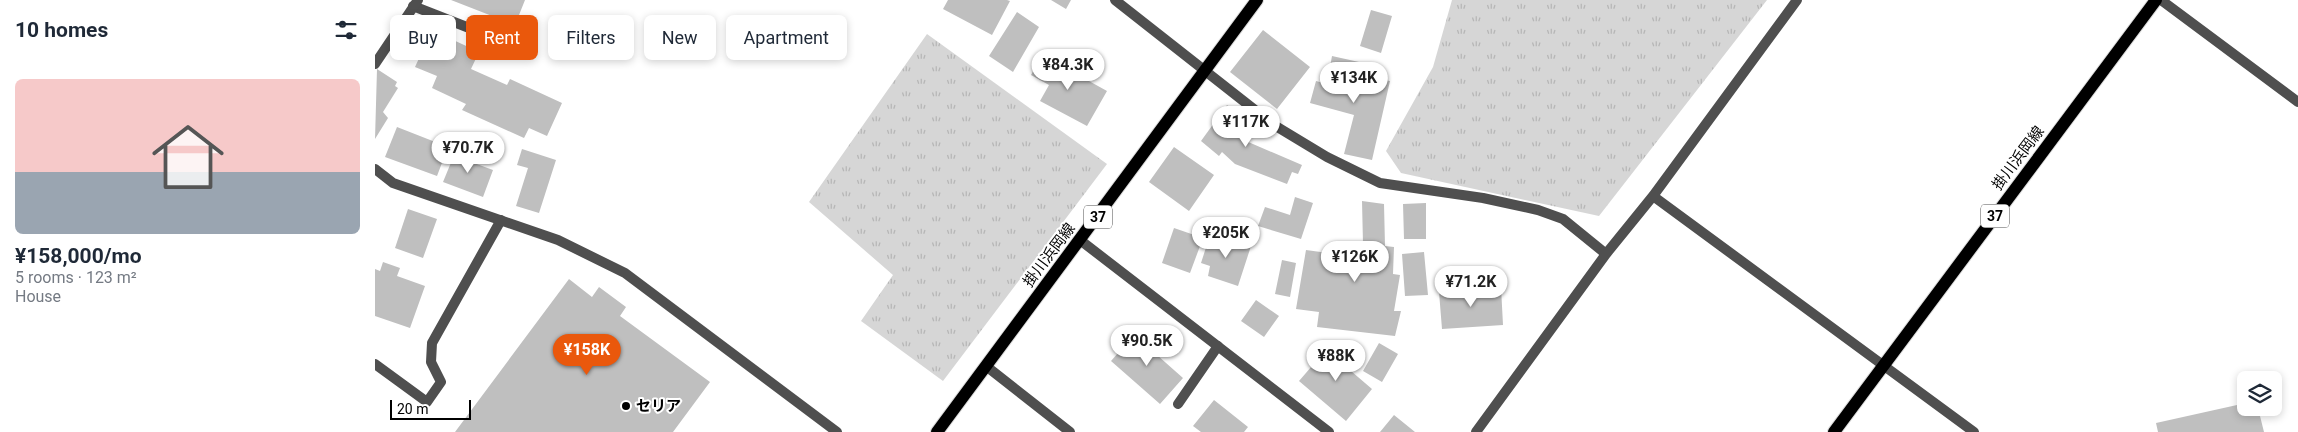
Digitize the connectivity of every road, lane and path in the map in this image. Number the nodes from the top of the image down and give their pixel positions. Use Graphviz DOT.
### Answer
graph roads {
  1 [pos="1115,0"];
  2 [pos="1257,0"];
  3 [pos="1797,0"];
  4 [pos="2156,0"];
  5 [pos="2161,0"];
  6 [pos="416,3"];
  7 [pos="466,25"];
  8 [pos="375,64"];
  9 [pos="1204,70"];
  10 [pos="2298,102"];
  11 [pos="375,169"];
  12 [pos="1653,196"];
  13 [pos="501,220"];
  14 [pos="1081,240"];
  15 [pos="1606,254"];
  16 [pos="1218,346"];
  17 [pos="375,364"];
  18 [pos="1885,365"];
  19 [pos="986,366"];
  20 [pos="1178,404"];
  21 [pos="837,432"];
  22 [pos="937,432"];
  23 [pos="1070,432"];
  24 [pos="1329,432"];
  25 [pos="1476,432"];
  26 [pos="1834,432"];
  27 [pos="1974,432"];
  1 -- 9 [label="street"];
  2 -- 9 [label="main road, 掛川浜岡線 / 37"];
  3 -- 12 [label="street"];
  4 -- 18 [label="main road, 掛川浜岡線 / 37"];
  5 -- 10 [label="street"];
  6 -- 7 [label="street"];
  6 -- 8 [label="street"];
  9 -- 14 [label="main road, 掛川浜岡線 / 37"];
  9 -- 15 [label="street"];
  11 -- 13 [label="street"];
  12 -- 15 [label="street"];
  12 -- 18 [label="street"];
  13 -- 17 [label="street"];
  13 -- 21 [label="street"];
  14 -- 16 [label="street"];
  14 -- 19 [label="main road, 掛川浜岡線 / 37"];
  15 -- 25 [label="street"];
  16 -- 20 [label="street"];
  16 -- 24 [label="street"];
  18 -- 26 [label="main road, 掛川浜岡線 / 37"];
  18 -- 27 [label="street"];
  19 -- 22 [label="main road, 掛川浜岡線 / 37"];
  19 -- 23 [label="street"];
}
